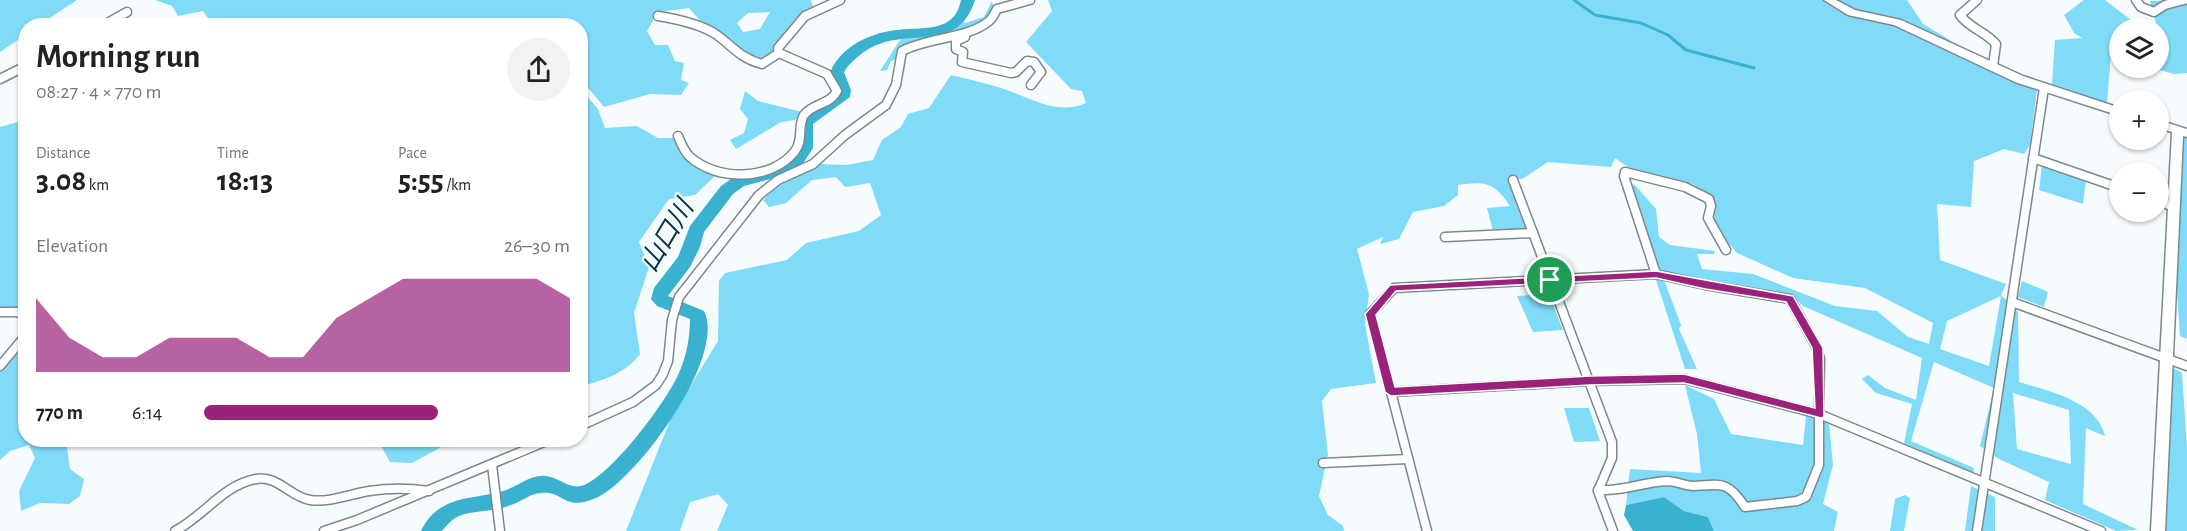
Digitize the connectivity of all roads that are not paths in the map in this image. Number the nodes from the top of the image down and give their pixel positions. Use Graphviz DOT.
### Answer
graph roads {
  1 [pos="840,0"];
  2 [pos="1030,0"];
  3 [pos="1829,0"];
  4 [pos="1977,0"];
  5 [pos="2136,0"];
  6 [pos="2184,0"];
  7 [pos="127,12"];
  8 [pos="658,16"];
  9 [pos="116,18"];
  10 [pos="969,30"];
  11 [pos="779,53"];
  12 [pos="1993,66"];
  13 [pos="18,70"];
  14 [pos="0,79"];
  15 [pos="1031,85"];
  16 [pos="2044,88"];
  17 [pos="2109,109"];
  18 [pos="2183,132"];
  19 [pos="678,136"];
  20 [pos="2033,158"];
  21 [pos="773,167"];
  22 [pos="778,180"];
  23 [pos="1513,180"];
  24 [pos="2109,184"];
  25 [pos="2169,205"];
  26 [pos="2174,207"];
  27 [pos="1533,233"];
  28 [pos="1445,237"];
  29 [pos="1726,250"];
  30 [pos="1656,274"];
  31 [pos="1550,280"];
  32 [pos="2012,302"];
  33 [pos="0,312"];
  34 [pos="18,312"];
  35 [pos="18,345"];
  36 [pos="2166,358"];
  37 [pos="0,366"];
  38 [pos="2187,366"];
  39 [pos="1590,381"];
  40 [pos="1391,392"];
  41 [pos="1821,414"];
  42 [pos="588,422"];
  43 [pos="533,447"];
  44 [pos="1408,459"];
  45 [pos="1323,463"];
  46 [pos="492,465"];
  47 [pos="1983,483"];
  48 [pos="429,490"];
  49 [pos="1598,490"];
  50 [pos="176,531"];
  51 [pos="324,531"];
  52 [pos="500,531"];
  53 [pos="1427,531"];
  54 [pos="1613,531"];
  55 [pos="1977,531"];
  56 [pos="2101,531"];
  57 [pos="2158,531"];
  1 -- 11 [label="street"];
  2 -- 10 [label="street"];
  3 -- 12 [label="street"];
  4 -- 12 [label="street"];
  5 -- 6 [label="street"];
  7 -- 9 [label="street"];
  8 -- 11 [label="street"];
  10 -- 15 [label="street"];
  10 -- 22 [label="street"];
  11 -- 21 [label="street"];
  12 -- 16 [label="street"];
  13 -- 14 [label="street"];
  16 -- 17 [label="street"];
  16 -- 20 [label="street"];
  18 -- 26 [label="street"];
  19 -- 21 [label="street"];
  20 -- 24 [label="street"];
  20 -- 32 [label="street"];
  21 -- 22 [label="street"];
  22 -- 42 [label="street"];
  23 -- 27 [label="street"];
  25 -- 26 [label="street"];
  26 -- 36 [label="street"];
  27 -- 28 [label="street"];
  27 -- 31 [label="street"];
  29 -- 30 [label="street"];
  30 -- 31 [label="street"];
  30 -- 41 [label="street"];
  31 -- 39 [label="street"];
  31 -- 40 [label="street"];
  32 -- 36 [label="street"];
  32 -- 47 [label="street"];
  33 -- 34 [label="street"];
  35 -- 37 [label="street"];
  36 -- 38 [label="street"];
  36 -- 57 [label="street"];
  39 -- 40 [label="street"];
  39 -- 41 [label="street"];
  39 -- 49 [label="street"];
  40 -- 44 [label="street"];
  41 -- 47 [label="street"];
  41 -- 49 [label="street"];
  43 -- 46 [label="street"];
  44 -- 45 [label="street"];
  44 -- 53 [label="street"];
  46 -- 48 [label="street"];
  46 -- 52 [label="street"];
  47 -- 55 [label="street"];
  47 -- 56 [label="street"];
  48 -- 50 [label="street"];
  48 -- 51 [label="street"];
  49 -- 54 [label="street"];
}
